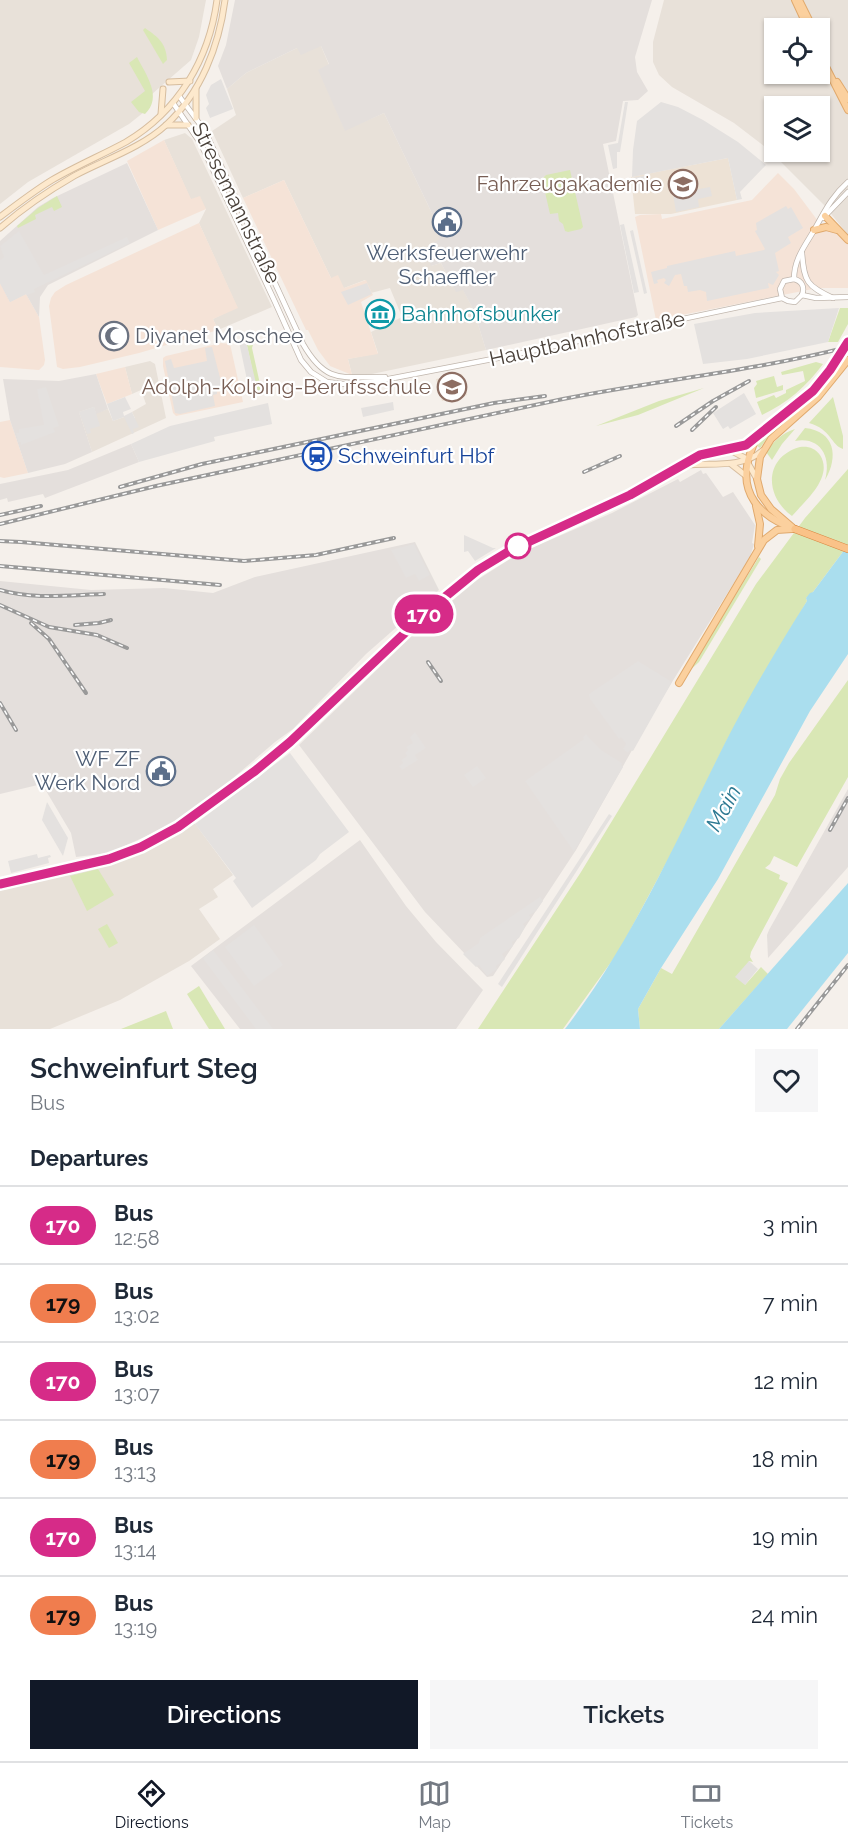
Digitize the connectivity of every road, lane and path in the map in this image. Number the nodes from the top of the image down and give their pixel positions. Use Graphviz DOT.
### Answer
graph roads {
  1 [pos="218,0"];
  2 [pos="225,0"];
  3 [pos="797,0"];
  4 [pos="804,18"];
  5 [pos="807,18"];
  6 [pos="830,67"];
  7 [pos="830,75"];
  8 [pos="190,81"];
  9 [pos="170,82"];
  10 [pos="163,89"];
  11 [pos="196,89"];
  12 [pos="179,96"];
  13 [pos="848,99"];
  14 [pos="173,103"];
  15 [pos="184,104"];
  16 [pos="848,110"];
  17 [pos="179,111"];
  18 [pos="160,116"];
  19 [pos="196,118"];
  20 [pos="166,125"];
  21 [pos="188,125"];
  22 [pos="848,182"];
  23 [pos="848,192"];
  24 [pos="825,216"];
  25 [pos="0,218"];
  26 [pos="818,222"];
  27 [pos="0,228"];
  28 [pos="814,230"];
  29 [pos="838,230"];
  30 [pos="254,237"];
  31 [pos="847,238"];
  32 [pos="246,241"];
  33 [pos="802,251"];
  34 [pos="794,279"];
  35 [pos="802,295"];
  36 [pos="848,297"];
  37 [pos="782,298"];
  38 [pos="833,298"];
  39 [pos="289,312"];
  40 [pos="281,316"];
  41 [pos="848,342"];
  42 [pos="847,361"];
  43 [pos="390,378"];
  44 [pos="756,437"];
  45 [pos="728,450"];
  46 [pos="762,451"];
  47 [pos="748,460"];
  48 [pos="729,463"];
  49 [pos="686,465"];
  50 [pos="745,475"];
  51 [pos="757,479"];
  52 [pos="755,503"];
  53 [pos="769,512"];
  54 [pos="795,529"];
  55 [pos="848,549"];
  56 [pos="756,552"];
  57 [pos="678,683"];
  58 [pos="0,884"];
  1 -- 8 [label="main road"];
  2 -- 11 [label="main road"];
  3 -- 4 [label="main road"];
  3 -- 5 [label="main road"];
  6 -- 13 [label="main road"];
  7 -- 16 [label="main road"];
  8 -- 9 [label="main road"];
  8 -- 12 [label="main road"];
  10 -- 18 [label="main road"];
  11 -- 15 [label="main road"];
  11 -- 19 [label="main road"];
  12 -- 14 [label="main road"];
  12 -- 15 [label="street, Stresemannstraße"];
  14 -- 17 [label="street, Stresemannstraße"];
  14 -- 18 [label="main road"];
  15 -- 17 [label="main road"];
  15 -- 19 [label="street, Stresemannstraße"];
  17 -- 20 [label="main road"];
  17 -- 21 [label="street, Stresemannstraße"];
  18 -- 25 [label="main road"];
  19 -- 30 [label="street, Stresemannstraße"];
  20 -- 21 [label="main road"];
  20 -- 27 [label="main road"];
  21 -- 32 [label="street, Stresemannstraße"];
  22 -- 26 [label="street"];
  23 -- 24 [label="street"];
  24 -- 26 [label="street"];
  24 -- 29 [label="main road"];
  26 -- 28 [label="street"];
  28 -- 29 [label="main road"];
  28 -- 33 [label="street"];
  29 -- 31 [label="main road"];
  30 -- 32 [label="street"];
  30 -- 39 [label="street, Stresemannstraße"];
  32 -- 40 [label="street, Stresemannstraße"];
  33 -- 34 [label="street"];
  33 -- 38 [label="street"];
  34 -- 35 [label="street"];
  34 -- 37 [label="street"];
  35 -- 37 [label="street, Hauptbahnhofstraße"];
  35 -- 38 [label="street"];
  36 -- 38 [label="street"];
  37 -- 43 [label="street, Hauptbahnhofstraße"];
  39 -- 43 [label="street, Hauptbahnhofstraße"];
  40 -- 43 [label="street, Hauptbahnhofstraße"];
  41 -- 44 [label="main road"];
  42 -- 46 [label="main road"];
  44 -- 45 [label="main road"];
  44 -- 47 [label="main road"];
  45 -- 47 [label="main road"];
  45 -- 49 [label="main road"];
  46 -- 47 [label="main road"];
  46 -- 51 [label="main road"];
  47 -- 48 [label="main road"];
  47 -- 50 [label="main road"];
  47 -- 51 [label="main road"];
  48 -- 49 [label="main road"];
  48 -- 50 [label="main road"];
  49 -- 58 [label="main road"];
  50 -- 52 [label="main road"];
  51 -- 53 [label="main road"];
  52 -- 53 [label="main road"];
  52 -- 56 [label="main road"];
  53 -- 54 [label="main road"];
  54 -- 55 [label="highway"];
  54 -- 56 [label="main road"];
  56 -- 57 [label="main road"];
}
